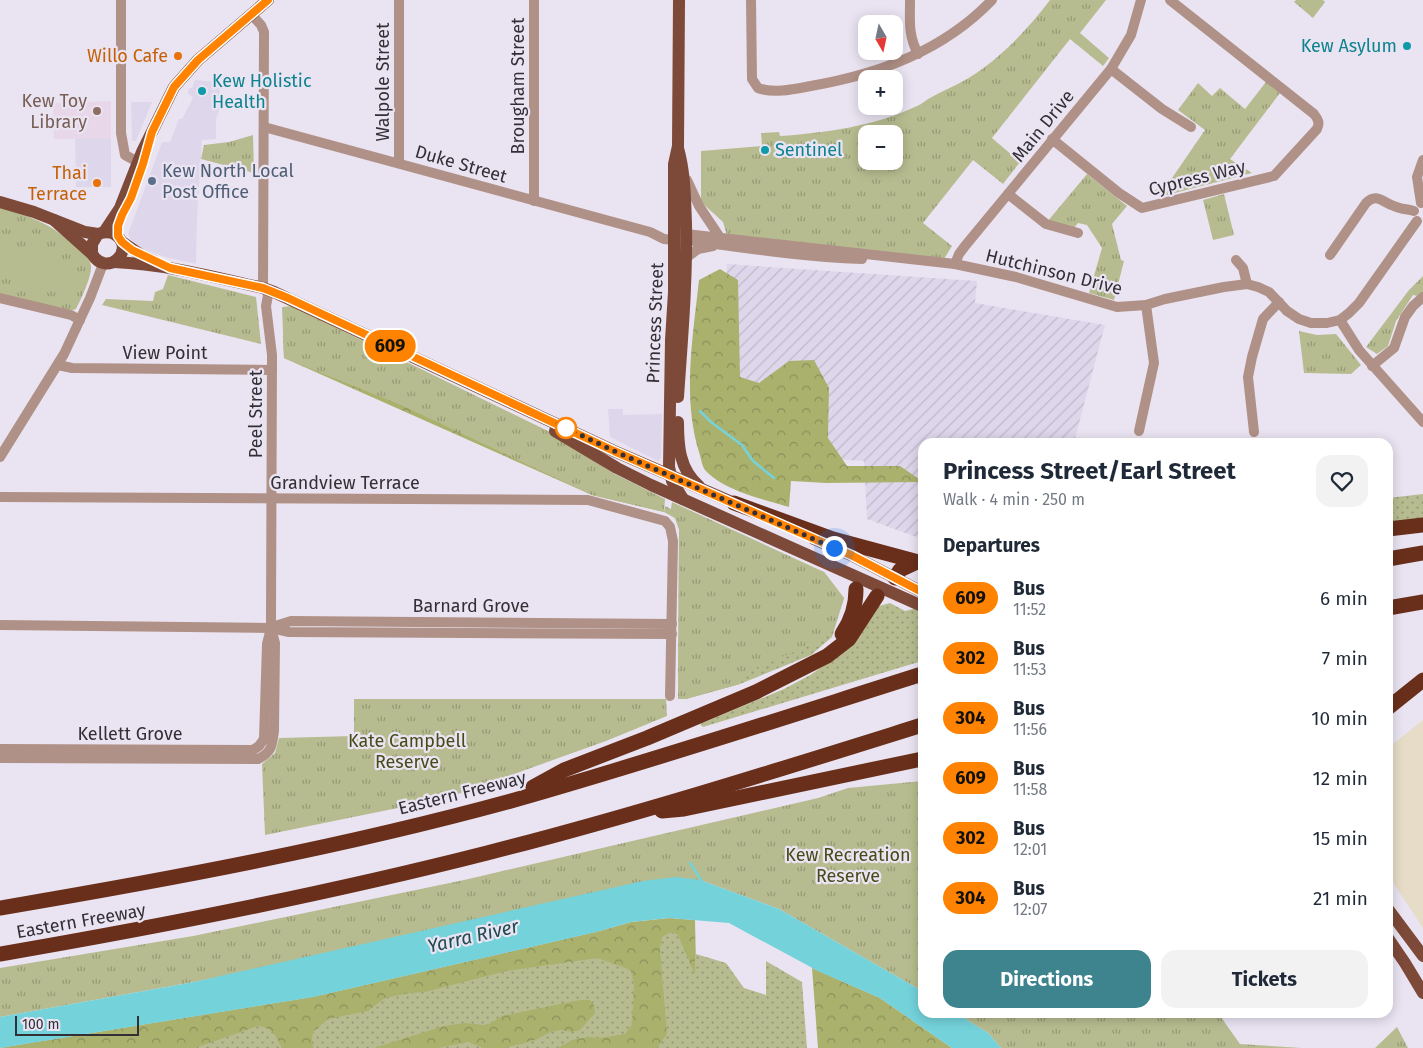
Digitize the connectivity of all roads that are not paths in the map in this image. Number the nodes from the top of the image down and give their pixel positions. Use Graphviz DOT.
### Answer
graph roads {
  1 [pos="121,0"];
  2 [pos="399,0"];
  3 [pos="534,0"];
  4 [pos="679,0"];
  5 [pos="751,0"];
  6 [pos="910,0"];
  7 [pos="992,0"];
  8 [pos="1141,0"];
  9 [pos="1170,0"];
  10 [pos="265,1"];
  11 [pos="251,14"];
  12 [pos="918,54"];
  13 [pos="1111,69"];
  14 [pos="264,127"];
  15 [pos="1191,127"];
  16 [pos="152,132"];
  17 [pos="1052,139"];
  18 [pos="678,146"];
  19 [pos="1422,160"];
  20 [pos="138,162"];
  21 [pos="399,163"];
  22 [pos="684,167"];
  23 [pos="1008,194"];
  24 [pos="534,201"];
  25 [pos="0,202"];
  26 [pos="1420,212"];
  27 [pos="54,220"];
  28 [pos="101,233"];
  29 [pos="1078,233"];
  30 [pos="680,236"];
  31 [pos="120,239"];
  32 [pos="721,241"];
  33 [pos="92,254"];
  34 [pos="1330,255"];
  35 [pos="686,258"];
  36 [pos="1236,260"];
  37 [pos="109,263"];
  38 [pos="955,264"];
  39 [pos="170,268"];
  40 [pos="1247,284"];
  41 [pos="266,289"];
  42 [pos="1423,297"];
  43 [pos="0,298"];
  44 [pos="1279,302"];
  45 [pos="1146,305"];
  46 [pos="80,320"];
  47 [pos="1340,320"];
  48 [pos="58,366"];
  49 [pos="1372,366"];
  50 [pos="272,370"];
  51 [pos="485,392"];
  52 [pos="1423,422"];
  53 [pos="1139,432"];
  54 [pos="1254,432"];
  55 [pos="0,458"];
  56 [pos="670,476"];
  57 [pos="705,490"];
  58 [pos="0,496"];
  59 [pos="272,499"];
  60 [pos="683,499"];
  61 [pos="734,503"];
  62 [pos="1423,525"];
  63 [pos="1393,528"];
  64 [pos="1423,553"];
  65 [pos="1393,559"];
  66 [pos="918,562"];
  67 [pos="918,564"];
  68 [pos="896,578"];
  69 [pos="854,582"];
  70 [pos="918,590"];
  71 [pos="880,592"];
  72 [pos="1423,602"];
  73 [pos="918,605"];
  74 [pos="1393,607"];
  75 [pos="0,625"];
  76 [pos="271,628"];
  77 [pos="672,629"];
  78 [pos="811,665"];
  79 [pos="918,675"];
  80 [pos="1423,680"];
  81 [pos="670,696"];
  82 [pos="1393,704"];
  83 [pos="918,726"];
  84 [pos="259,746"];
  85 [pos="0,749"];
  86 [pos="0,758"];
  87 [pos="248,760"];
  88 [pos="918,760"];
  89 [pos="510,801"];
  90 [pos="631,813"];
  91 [pos="0,908"];
  92 [pos="1393,916"];
  93 [pos="1393,945"];
  94 [pos="0,954"];
  95 [pos="1423,956"];
  96 [pos="1423,993"];
  1 -- 20 [label="street"];
  2 -- 21 [label="street, Walpole Street"];
  3 -- 24 [label="street, Brougham Street"];
  4 -- 18 [label="main road, Princess Street"];
  5 -- 12 [label="street"];
  6 -- 12 [label="street"];
  7 -- 12 [label="street"];
  8 -- 13 [label="street, Main Drive"];
  9 -- 17 [label="street, Cypress Way"];
  10 -- 11 [label="main road"];
  11 -- 14 [label="street, Peel Street"];
  11 -- 16 [label="main road"];
  13 -- 15 [label="street"];
  13 -- 17 [label="street, Main Drive"];
  14 -- 21 [label="street, Duke Street"];
  14 -- 41 [label="street, Peel Street"];
  16 -- 20 [label="main road"];
  16 -- 31 [label="main road"];
  17 -- 23 [label="street, Main Drive"];
  18 -- 22 [label="main road, Princess Street"];
  18 -- 30 [label="main road, Princess Street"];
  19 -- 26 [label="street"];
  20 -- 28 [label="main road"];
  21 -- 24 [label="street, Duke Street"];
  22 -- 30 [label="main road, Princess Street"];
  22 -- 32 [label="street"];
  23 -- 29 [label="street"];
  23 -- 38 [label="street, Main Drive"];
  24 -- 30 [label="street, Duke Street"];
  25 -- 27 [label="main road"];
  26 -- 34 [label="street"];
  26 -- 47 [label="street"];
  27 -- 28 [label="main road"];
  27 -- 33 [label="main road"];
  28 -- 31 [label="main road"];
  28 -- 33 [label="main road"];
  30 -- 32 [label="street, Hutchinson Drive"];
  30 -- 35 [label="main road, Princess Street"];
  30 -- 56 [label="main road, Princess Street"];
  31 -- 37 [label="main road"];
  31 -- 39 [label="main road"];
  32 -- 35 [label="street, Hutchinson Drive"];
  32 -- 38 [label="street, Hutchinson Drive"];
  33 -- 37 [label="main road"];
  35 -- 57 [label="main road, Princess Street"];
  36 -- 40 [label="street"];
  37 -- 39 [label="main road"];
  37 -- 46 [label="street"];
  38 -- 45 [label="street, Hutchinson Drive"];
  39 -- 41 [label="main road"];
  40 -- 44 [label="street, Hutchinson Drive"];
  40 -- 45 [label="street, Hutchinson Drive"];
  41 -- 50 [label="street, Peel Street"];
  41 -- 51 [label="main road"];
  42 -- 49 [label="street"];
  43 -- 46 [label="street"];
  44 -- 47 [label="street, Hutchinson Drive"];
  44 -- 54 [label="street"];
  45 -- 53 [label="street"];
  46 -- 48 [label="street"];
  47 -- 49 [label="street"];
  48 -- 50 [label="street, View Point"];
  48 -- 55 [label="street"];
  49 -- 52 [label="street"];
  50 -- 59 [label="street, Peel Street"];
  51 -- 56 [label="main road"];
  51 -- 60 [label="main road"];
  56 -- 57 [label="main road"];
  56 -- 60 [label="main road, Princess Street"];
  57 -- 61 [label="main road"];
  58 -- 59 [label="street, Grandview Terrace"];
  59 -- 76 [label="street, Peel Street"];
  59 -- 77 [label="street, Grandview Terrace"];
  60 -- 69 [label="main road"];
  61 -- 66 [label="highway"];
  61 -- 68 [label="main road"];
  62 -- 63 [label="highway"];
  64 -- 65 [label="highway"];
  67 -- 68 [label="highway"];
  68 -- 70 [label="main road"];
  68 -- 71 [label="main road"];
  69 -- 71 [label="main road"];
  69 -- 78 [label="highway"];
  71 -- 73 [label="main road"];
  71 -- 78 [label="highway"];
  72 -- 74 [label="highway"];
  75 -- 76 [label="street, Barnard Grove"];
  76 -- 77 [label="street, Barnard Grove"];
  76 -- 84 [label="street, Peel Street"];
  76 -- 87 [label="street, Peel Street"];
  77 -- 81 [label="street"];
  78 -- 89 [label="highway"];
  79 -- 89 [label="highway, Eastern Freeway"];
  80 -- 82 [label="highway"];
  83 -- 90 [label="highway, Eastern Freeway"];
  84 -- 85 [label="street, Kellett Grove"];
  86 -- 87 [label="street, Kellett Grove"];
  88 -- 90 [label="highway"];
  89 -- 91 [label="highway, Eastern Freeway"];
  90 -- 94 [label="highway, Eastern Freeway"];
  92 -- 95 [label="main road"];
  93 -- 96 [label="main road"];
}
